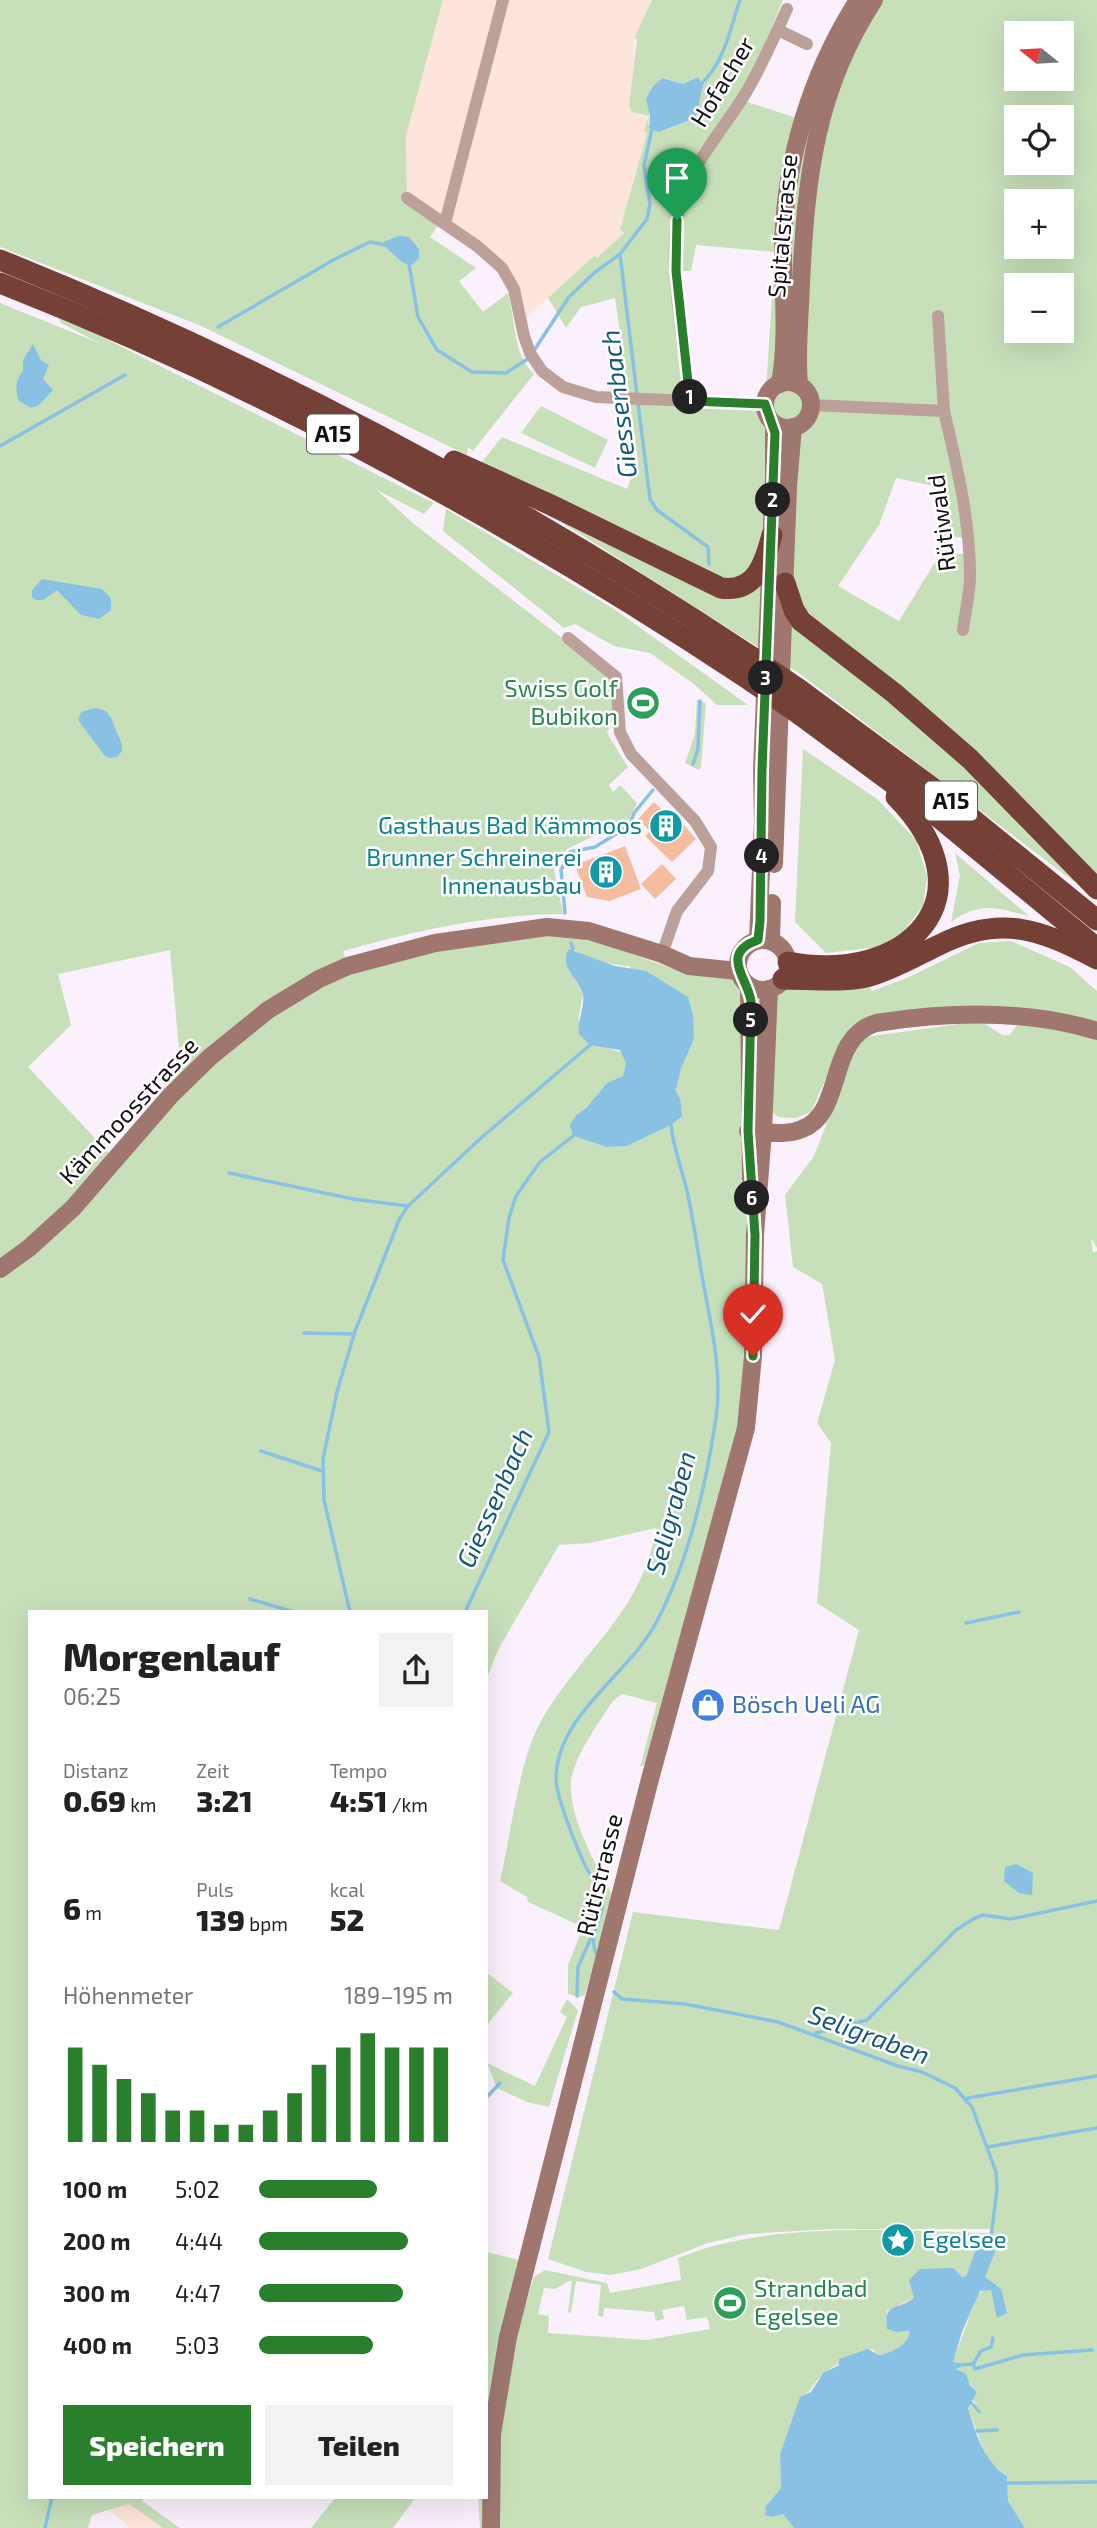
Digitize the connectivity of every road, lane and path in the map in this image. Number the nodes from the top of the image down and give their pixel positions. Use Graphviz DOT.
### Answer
graph roads {
  1 [pos="503,0"];
  2 [pos="858,0"];
  3 [pos="874,0"];
  4 [pos="787,9"];
  5 [pos="778,30"];
  6 [pos="807,44"];
  7 [pos="407,198"];
  8 [pos="445,223"];
  9 [pos="0,260"];
  10 [pos="0,283"];
  11 [pos="938,316"];
  12 [pos="780,384"];
  13 [pos="799,385"];
  14 [pos="288,388"];
  15 [pos="690,401"];
  16 [pos="765,404"];
  17 [pos="811,405"];
  18 [pos="944,411"];
  19 [pos="774,424"];
  20 [pos="793,428"];
  21 [pos="772,535"];
  22 [pos="779,590"];
  23 [pos="963,630"];
  24 [pos="568,638"];
  25 [pos="850,751"];
  26 [pos="1097,889"];
  27 [pos="1097,920"];
  28 [pos="765,941"];
  29 [pos="1097,948"];
  30 [pos="662,954"];
  31 [pos="1097,959"];
  32 [pos="739,964"];
  33 [pos="780,977"];
  34 [pos="749,986"];
  35 [pos="1097,1031"];
  36 [pos="756,1131"];
  37 [pos="0,1269"];
  38 [pos="491,2528"];
  1 -- 8 [label="street"];
  2 -- 12 [label="main road, Spitalstrasse"];
  3 -- 13 [label="main road, Spitalstrasse"];
  4 -- 5 [label="street, Hofacher"];
  5 -- 6 [label="street, Hofacher"];
  5 -- 15 [label="street, Hofacher"];
  7 -- 8 [label="street"];
  8 -- 15 [label="street"];
  9 -- 14 [label="highway, A15"];
  10 -- 25 [label="highway, A15, bridge"];
  11 -- 18 [label="street, Rütiwald"];
  12 -- 13 [label="main road"];
  12 -- 16 [label="main road"];
  13 -- 17 [label="main road"];
  14 -- 21 [label="highway"];
  14 -- 27 [label="highway, A15, bridge"];
  15 -- 16 [label="street"];
  16 -- 19 [label="main road"];
  17 -- 18 [label="street"];
  17 -- 20 [label="main road"];
  18 -- 23 [label="street, Rütiwald"];
  19 -- 20 [label="main road"];
  19 -- 21 [label="main road"];
  20 -- 22 [label="main road"];
  21 -- 22 [label="main road"];
  22 -- 26 [label="highway"];
  22 -- 28 [label="main road"];
  24 -- 30 [label="street"];
  25 -- 29 [label="highway, A15"];
  25 -- 33 [label="highway"];
  28 -- 32 [label="main road"];
  28 -- 33 [label="main road"];
  30 -- 32 [label="main road, Kämmoosstrasse"];
  30 -- 37 [label="main road, Kämmoosstrasse"];
  31 -- 33 [label="highway"];
  32 -- 34 [label="main road"];
  33 -- 34 [label="main road"];
  33 -- 36 [label="main road, Rütistrasse"];
  34 -- 36 [label="main road, Rütistrasse"];
  35 -- 36 [label="main road"];
  36 -- 38 [label="main road, Rütistrasse"];
}
